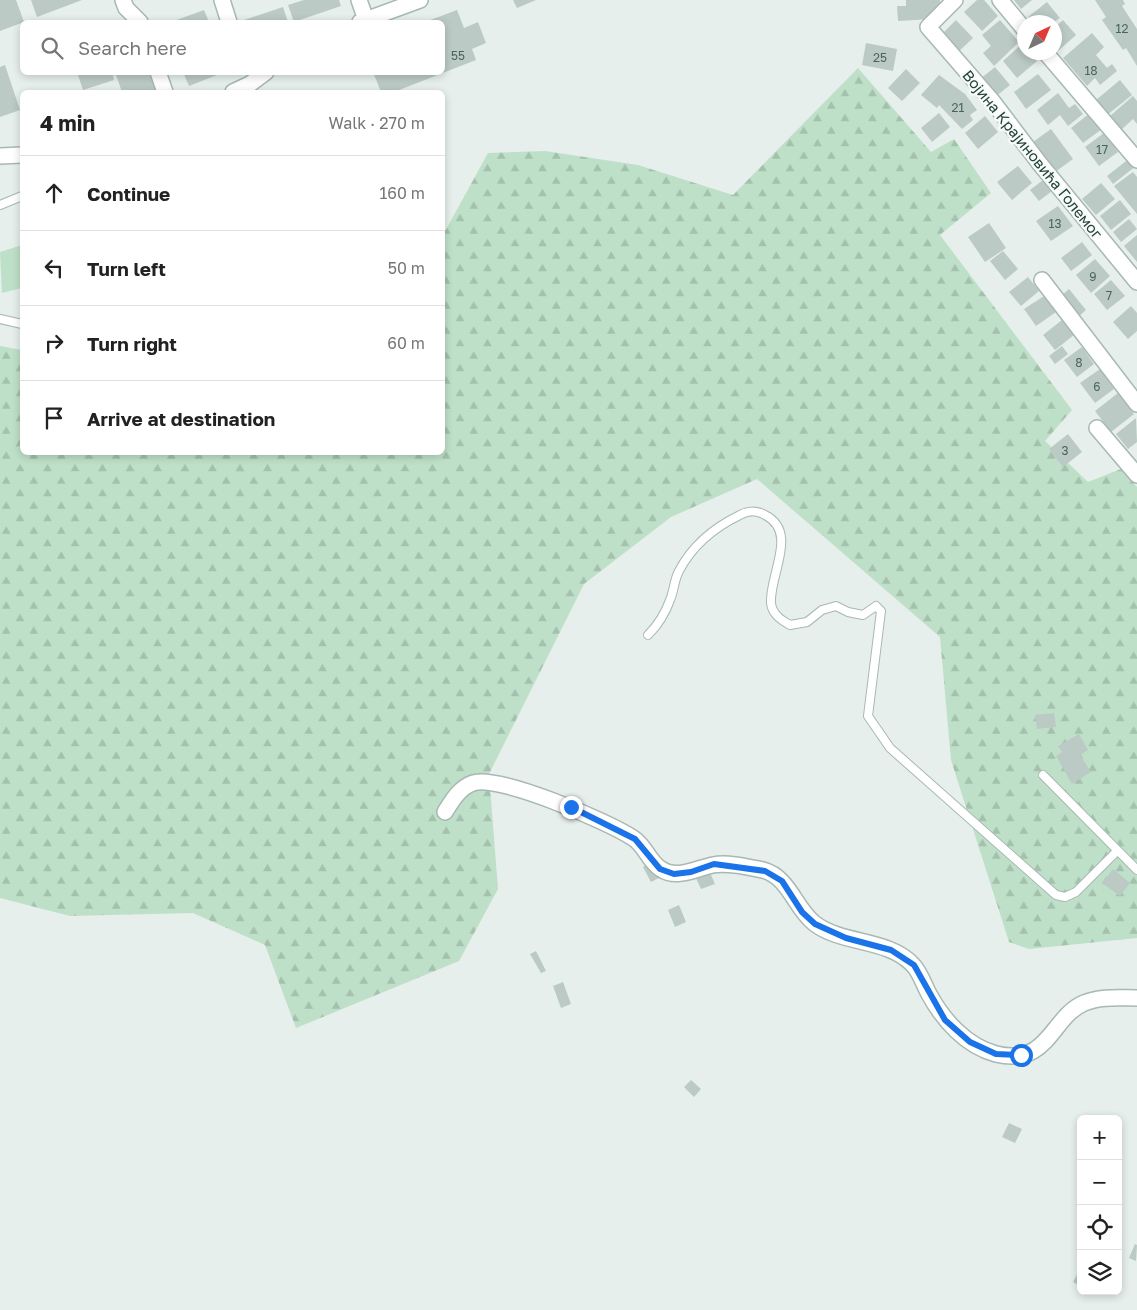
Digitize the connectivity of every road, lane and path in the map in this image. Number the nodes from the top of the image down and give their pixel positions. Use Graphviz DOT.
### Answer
graph roads {
  1 [pos="123,0"];
  2 [pos="222,0"];
  3 [pos="359,0"];
  4 [pos="420,0"];
  5 [pos="955,0"];
  6 [pos="1000,0"];
  7 [pos="138,20"];
  8 [pos="228,20"];
  9 [pos="363,20"];
  10 [pos="366,20"];
  11 [pos="1017,21"];
  12 [pos="1052,60"];
  13 [pos="159,75"];
  14 [pos="248,78"];
  15 [pos="164,90"];
  16 [pos="235,90"];
  17 [pos="20,155"];
  18 [pos="0,156"];
  19 [pos="1137,160"];
  20 [pos="20,197"];
  21 [pos="0,204"];
  22 [pos="1042,280"];
  23 [pos="1137,282"];
  24 [pos="0,318"];
  25 [pos="20,323"];
  26 [pos="1137,404"];
  27 [pos="1098,428"];
  28 [pos="1137,475"];
  29 [pos="648,635"];
  30 [pos="1043,775"];
  31 [pos="445,812"];
  32 [pos="1117,851"];
  33 [pos="1137,870"];
  34 [pos="1137,998"];
  1 -- 7 [label="street"];
  2 -- 8 [label="street"];
  3 -- 9 [label="street"];
  4 -- 10 [label="street"];
  5 -- 23 [label="street, Војина Крајиновића Големог"];
  6 -- 11 [label="street"];
  12 -- 19 [label="street"];
  13 -- 15 [label="street"];
  14 -- 16 [label="street"];
  17 -- 18 [label="street"];
  20 -- 21 [label="lane"];
  22 -- 26 [label="street"];
  24 -- 25 [label="lane"];
  27 -- 28 [label="street"];
  29 -- 32 [label="lane"];
  30 -- 32 [label="lane"];
  31 -- 34 [label="street"];
  32 -- 33 [label="lane"];
}
